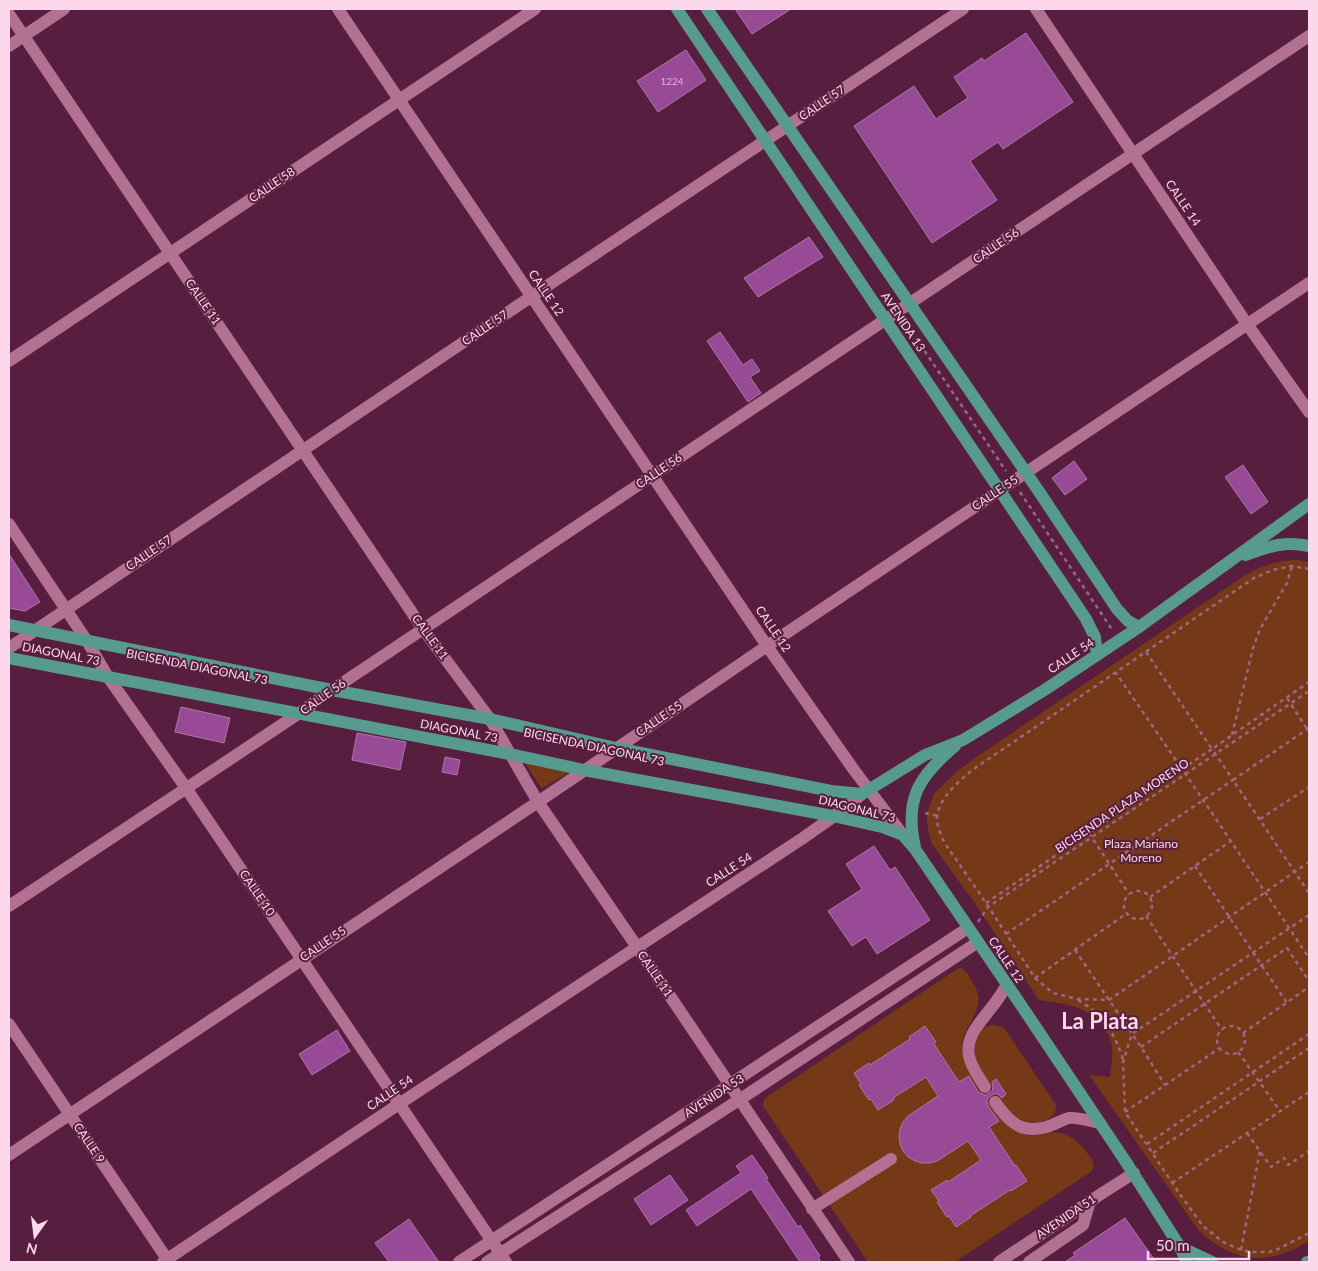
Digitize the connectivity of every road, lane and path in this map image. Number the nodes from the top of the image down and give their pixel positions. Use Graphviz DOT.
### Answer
graph roads {
  1 [pos="64,9"];
  2 [pos="338,9"];
  3 [pos="535,9"];
  4 [pos="676,9"];
  5 [pos="707,9"];
  6 [pos="963,9"];
  7 [pos="1036,9"];
  8 [pos="9,14"];
  9 [pos="24,36"];
  10 [pos="1309,36"];
  11 [pos="9,46"];
  12 [pos="399,100"];
  13 [pos="787,126"];
  14 [pos="766,141"];
  15 [pos="1133,154"];
  16 [pos="170,254"];
  17 [pos="1309,283"];
  18 [pos="532,297"];
  19 [pos="910,304"];
  20 [pos="898,311"];
  21 [pos="885,320"];
  22 [pos="1247,324"];
  23 [pos="9,362"];
  24 [pos="1309,412"];
  25 [pos="302,450"];
  26 [pos="1026,473"];
  27 [pos="652,475"];
  28 [pos="1013,482"];
  29 [pos="999,491"];
  30 [pos="1307,506"];
  31 [pos="9,524"];
  32 [pos="1309,546"];
  33 [pos="1232,560"];
  34 [pos="1292,566"];
  35 [pos="1309,569"];
  36 [pos="66,609"];
  37 [pos="9,625"];
  38 [pos="1138,627"];
  39 [pos="423,629"];
  40 [pos="34,630"];
  41 [pos="1119,640"];
  42 [pos="87,641"];
  43 [pos="767,646"];
  44 [pos="9,648"];
  45 [pos="1146,652"];
  46 [pos="1097,655"];
  47 [pos="9,658"];
  48 [pos="1116,672"];
  49 [pos="108,677"];
  50 [pos="1309,682"];
  51 [pos="332,690"];
  52 [pos="1309,690"];
  53 [pos="1287,698"];
  54 [pos="1291,703"];
  55 [pos="298,714"];
  56 [pos="490,719"];
  57 [pos="1309,730"];
  58 [pos="1232,735"];
  59 [pos="963,740"];
  60 [pos="616,748"];
  61 [pos="1212,749"];
  62 [pos="510,754"];
  63 [pos="1215,754"];
  64 [pos="1182,769"];
  65 [pos="584,770"];
  66 [pos="1185,774"];
  67 [pos="1233,780"];
  68 [pos="1309,787"];
  69 [pos="186,788"];
  70 [pos="866,792"];
  71 [pos="1203,800"];
  72 [pos="538,802"];
  73 [pos="833,816"];
  74 [pos="1260,820"];
  75 [pos="1089,833"];
  76 [pos="903,835"];
  77 [pos="1092,837"];
  78 [pos="1231,841"];
  79 [pos="915,849"];
  80 [pos="1309,862"];
  81 [pos="1109,864"];
  82 [pos="1195,866"];
  83 [pos="1295,872"];
  84 [pos="1265,892"];
  85 [pos="1309,893"];
  86 [pos="1129,894"];
  87 [pos="1150,897"];
  88 [pos="986,903"];
  89 [pos="9,906"];
  90 [pos="988,907"];
  91 [pos="1127,913"];
  92 [pos="1309,915"];
  93 [pos="1146,916"];
  94 [pos="1229,917"];
  95 [pos="968,928"];
  96 [pos="1290,928"];
  97 [pos="1006,934"];
  98 [pos="978,942"];
  99 [pos="637,946"];
  100 [pos="1075,950"];
  101 [pos="1253,953"];
  102 [pos="1172,956"];
  103 [pos="1309,958"];
  104 [pos="301,959"];
  105 [pos="1261,966"];
  106 [pos="1035,978"];
  107 [pos="1309,981"];
  108 [pos="1007,985"];
  109 [pos="1309,987"];
  110 [pos="1197,991"];
  111 [pos="1077,999"];
  112 [pos="1109,1000"];
  113 [pos="1205,1003"];
  114 [pos="1287,1003"];
  115 [pos="9,1024"];
  116 [pos="1222,1030"];
  117 [pos="1132,1034"];
  118 [pos="1243,1034"];
  119 [pos="1309,1034"];
  120 [pos="1141,1047"];
  121 [pos="1220,1048"];
  122 [pos="1309,1048"];
  123 [pos="1238,1052"];
  124 [pos="1123,1062"];
  125 [pos="1252,1072"];
  126 [pos="1259,1082"];
  127 [pos="1165,1085"];
  128 [pos="729,1086"];
  129 [pos="985,1087"];
  130 [pos="1309,1092"];
  131 [pos="738,1100"];
  132 [pos="995,1102"];
  133 [pos="398,1104"];
  134 [pos="1280,1111"];
  135 [pos="1125,1112"];
  136 [pos="69,1114"];
  137 [pos="1100,1123"];
  138 [pos="1247,1133"];
  139 [pos="1146,1144"];
  140 [pos="1260,1151"];
  141 [pos="1309,1151"];
  142 [pos="1153,1152"];
  143 [pos="9,1155"];
  144 [pos="891,1159"];
  145 [pos="1134,1173"];
  146 [pos="1172,1183"];
  147 [pos="1090,1201"];
  148 [pos="812,1209"];
  149 [pos="1309,1232"];
  150 [pos="491,1241"];
  151 [pos="1180,1247"];
  152 [pos="1241,1250"];
  153 [pos="503,1258"];
  154 [pos="167,1261"];
  155 [pos="459,1262"];
  156 [pos="487,1262"];
  157 [pos="849,1262"];
  158 [pos="999,1262"];
  159 [pos="1028,1262"];
  160 [pos="1187,1262"];
  161 [pos="1212,1262"];
  1 -- 9 [label="street"];
  2 -- 12 [label="street, CALLE 12"];
  3 -- 12 [label="street, CALLE 58"];
  4 -- 14 [label="main road, AVENIDA 13"];
  5 -- 13 [label="main road, AVENIDA 13"];
  6 -- 13 [label="street, CALLE 57"];
  7 -- 15 [label="street, CALLE 14"];
  8 -- 9 [label="street, CALLE 11"];
  9 -- 11 [label="street"];
  9 -- 16 [label="street, CALLE 11"];
  10 -- 15 [label="street, CALLE 56"];
  12 -- 16 [label="street, CALLE 58"];
  12 -- 18 [label="street, CALLE 12"];
  13 -- 14 [label="street, CALLE 57"];
  13 -- 19 [label="main road, AVENIDA 13"];
  14 -- 18 [label="street, CALLE 57"];
  14 -- 21 [label="main road, AVENIDA 13"];
  15 -- 19 [label="street, CALLE 56"];
  15 -- 22 [label="street, CALLE 14"];
  16 -- 23 [label="street, CALLE 58"];
  16 -- 25 [label="street, CALLE 11"];
  17 -- 22 [label="street, CALLE 55"];
  18 -- 25 [label="street, CALLE 57"];
  18 -- 27 [label="street, CALLE 12"];
  19 -- 20 [label="street, CALLE 56"];
  19 -- 26 [label="main road, AVENIDA 13"];
  20 -- 21 [label="street, CALLE 56"];
  20 -- 28 [label="path"];
  21 -- 27 [label="street, CALLE 56"];
  21 -- 29 [label="main road, AVENIDA 13"];
  22 -- 24 [label="street, CALLE 14"];
  22 -- 26 [label="street, CALLE 55"];
  25 -- 36 [label="street, CALLE 57"];
  25 -- 39 [label="street, CALLE 11"];
  26 -- 28 [label="street, CALLE 55"];
  26 -- 38 [label="main road, AVENIDA 13"];
  27 -- 39 [label="street, CALLE 56"];
  27 -- 43 [label="street, CALLE 12"];
  28 -- 29 [label="street, CALLE 55"];
  28 -- 41 [label="path"];
  29 -- 43 [label="street, CALLE 55"];
  29 -- 46 [label="main road, AVENIDA 13"];
  30 -- 33 [label="main road, CALLE 54"];
  31 -- 36 [label="street, CALLE 10"];
  32 -- 33 [label="main road"];
  33 -- 38 [label="main road, CALLE 54"];
  34 -- 35 [label="path"];
  34 -- 45 [label="path"];
  34 -- 58 [label="path"];
  36 -- 40 [label="street, CALLE 57"];
  36 -- 42 [label="street, CALLE 10"];
  37 -- 40 [label="main road, DIAGONAL 73"];
  38 -- 41 [label="main road, CALLE 54"];
  39 -- 51 [label="street, CALLE 56"];
  39 -- 56 [label="street, CALLE 11"];
  40 -- 42 [label="main road, DIAGONAL 73"];
  40 -- 44 [label="street, CALLE 57"];
  41 -- 46 [label="main road, CALLE 54"];
  42 -- 49 [label="street, CALLE 10"];
  42 -- 51 [label="main road, DIAGONAL 73"];
  43 -- 60 [label="street, CALLE 55"];
  43 -- 70 [label="street, CALLE 12"];
  45 -- 48 [label="path"];
  45 -- 61 [label="path"];
  46 -- 59 [label="main road, CALLE 54"];
  47 -- 49 [label="main road, DIAGONAL 73"];
  48 -- 64 [label="path"];
  48 -- 88 [label="path"];
  49 -- 55 [label="main road, DIAGONAL 73"];
  49 -- 69 [label="street, CALLE 10"];
  50 -- 53 [label="path"];
  51 -- 55 [label="street, CALLE 56"];
  51 -- 56 [label="main road, DIAGONAL 73"];
  52 -- 54 [label="path, BICISENDA PLAZA MORENO"];
  53 -- 54 [label="path"];
  53 -- 58 [label="path"];
  54 -- 57 [label="path"];
  54 -- 63 [label="path, BICISENDA PLAZA MORENO"];
  55 -- 62 [label="main road, DIAGONAL 73"];
  55 -- 69 [label="street, CALLE 56"];
  56 -- 60 [label="main road, DIAGONAL 73"];
  56 -- 62 [label="street, CALLE 11"];
  57 -- 67 [label="path"];
  58 -- 61 [label="path"];
  59 -- 70 [label="main road, CALLE 54"];
  59 -- 79 [label="main road"];
  60 -- 65 [label="street, CALLE 55"];
  60 -- 70 [label="main road, DIAGONAL 73"];
  61 -- 63 [label="path"];
  61 -- 64 [label="path"];
  62 -- 65 [label="main road, DIAGONAL 73"];
  62 -- 72 [label="street, CALLE 11"];
  63 -- 66 [label="path, BICISENDA PLAZA MORENO"];
  63 -- 67 [label="path"];
  64 -- 66 [label="path"];
  64 -- 75 [label="path"];
  65 -- 72 [label="street, CALLE 55"];
  65 -- 73 [label="main road, DIAGONAL 73"];
  66 -- 71 [label="path"];
  66 -- 77 [label="path, BICISENDA PLAZA MORENO"];
  67 -- 71 [label="path"];
  67 -- 74 [label="path"];
  68 -- 74 [label="path"];
  69 -- 89 [label="street, CALLE 56"];
  69 -- 104 [label="street, CALLE 10"];
  70 -- 73 [label="street, CALLE 54"];
  70 -- 76 [label="street, CALLE 12"];
  71 -- 78 [label="path"];
  71 -- 81 [label="path"];
  72 -- 99 [label="street, CALLE 11"];
  72 -- 104 [label="street, CALLE 55"];
  73 -- 76 [label="main road, DIAGONAL 73"];
  73 -- 99 [label="street, CALLE 54"];
  74 -- 83 [label="path"];
  75 -- 77 [label="path"];
  75 -- 88 [label="path"];
  76 -- 79 [label="main road, CALLE 12"];
  77 -- 81 [label="path"];
  77 -- 90 [label="path, BICISENDA PLAZA MORENO"];
  78 -- 82 [label="path"];
  78 -- 84 [label="path"];
  79 -- 95 [label="main road, CALLE 12"];
  80 -- 83 [label="path"];
  81 -- 86 [label="path"];
  81 -- 97 [label="path"];
  82 -- 87 [label="path"];
  82 -- 94 [label="path"];
  83 -- 84 [label="path"];
  83 -- 85 [label="path"];
  84 -- 94 [label="path"];
  84 -- 96 [label="path"];
  86 -- 87 [label="path"];
  86 -- 91 [label="path"];
  87 -- 93 [label="path"];
  88 -- 90 [label="path"];
  90 -- 95 [label="path, BICISENDA PLAZA MORENO"];
  90 -- 97 [label="path"];
  91 -- 93 [label="path"];
  91 -- 100 [label="path"];
  92 -- 96 [label="path"];
  93 -- 102 [label="path"];
  94 -- 101 [label="path"];
  94 -- 102 [label="path"];
  95 -- 98 [label="main road, CALLE 12"];
  95 -- 128 [label="street, AVENIDA 53"];
  96 -- 101 [label="path"];
  96 -- 103 [label="path"];
  97 -- 106 [label="path"];
  98 -- 108 [label="main road, CALLE 12"];
  98 -- 131 [label="street, AVENIDA 53"];
  99 -- 128 [label="street, CALLE 11"];
  99 -- 133 [label="street, CALLE 54"];
  100 -- 106 [label="path"];
  100 -- 112 [label="path"];
  101 -- 105 [label="path"];
  101 -- 110 [label="path"];
  102 -- 110 [label="path"];
  102 -- 112 [label="path"];
  104 -- 133 [label="street, CALLE 10"];
  104 -- 136 [label="street, CALLE 55"];
  105 -- 107 [label="path"];
  105 -- 113 [label="path"];
  105 -- 114 [label="path"];
  106 -- 111 [label="path"];
  108 -- 129 [label="street"];
  108 -- 137 [label="main road, CALLE 12"];
  109 -- 114 [label="path"];
  110 -- 113 [label="path"];
  110 -- 117 [label="path"];
  111 -- 112 [label="path"];
  111 -- 124 [label="path"];
  112 -- 117 [label="path"];
  113 -- 116 [label="path"];
  113 -- 120 [label="path"];
  114 -- 118 [label="path"];
  115 -- 136 [label="street, CALLE 9"];
  116 -- 118 [label="path"];
  116 -- 121 [label="path"];
  117 -- 120 [label="path"];
  117 -- 124 [label="path"];
  118 -- 123 [label="path"];
  119 -- 125 [label="path"];
  120 -- 127 [label="path"];
  121 -- 123 [label="path"];
  121 -- 127 [label="path"];
  122 -- 126 [label="path"];
  123 -- 125 [label="path"];
  124 -- 135 [label="path"];
  125 -- 126 [label="path"];
  125 -- 139 [label="path"];
  126 -- 134 [label="path"];
  126 -- 142 [label="path"];
  127 -- 135 [label="path"];
  128 -- 131 [label="street, CALLE 11"];
  128 -- 150 [label="street, AVENIDA 53"];
  130 -- 134 [label="path"];
  131 -- 148 [label="street, CALLE 11"];
  131 -- 153 [label="street, AVENIDA 53"];
  132 -- 137 [label="street"];
  133 -- 150 [label="street, CALLE 10"];
  133 -- 154 [label="street, CALLE 54"];
  134 -- 138 [label="path"];
  135 -- 139 [label="path"];
  136 -- 143 [label="street, CALLE 55"];
  136 -- 154 [label="street, CALLE 9"];
  137 -- 145 [label="main road, CALLE 12"];
  138 -- 140 [label="path"];
  138 -- 146 [label="path"];
  139 -- 142 [label="path"];
  140 -- 141 [label="path"];
  140 -- 152 [label="path"];
  142 -- 146 [label="path"];
  144 -- 148 [label="street"];
  145 -- 147 [label="street, AVENIDA 51"];
  145 -- 151 [label="main road, CALLE 12"];
  146 -- 152 [label="path"];
  147 -- 158 [label="street, AVENIDA 51"];
  147 -- 159 [label="street"];
  148 -- 157 [label="street, CALLE 11"];
  149 -- 152 [label="path"];
  150 -- 153 [label="street, CALLE 10"];
  150 -- 155 [label="street, AVENIDA 53"];
  151 -- 160 [label="main road, CALLE 12"];
  151 -- 161 [label="main road"];
  153 -- 156 [label="street, AVENIDA 53"];
}
